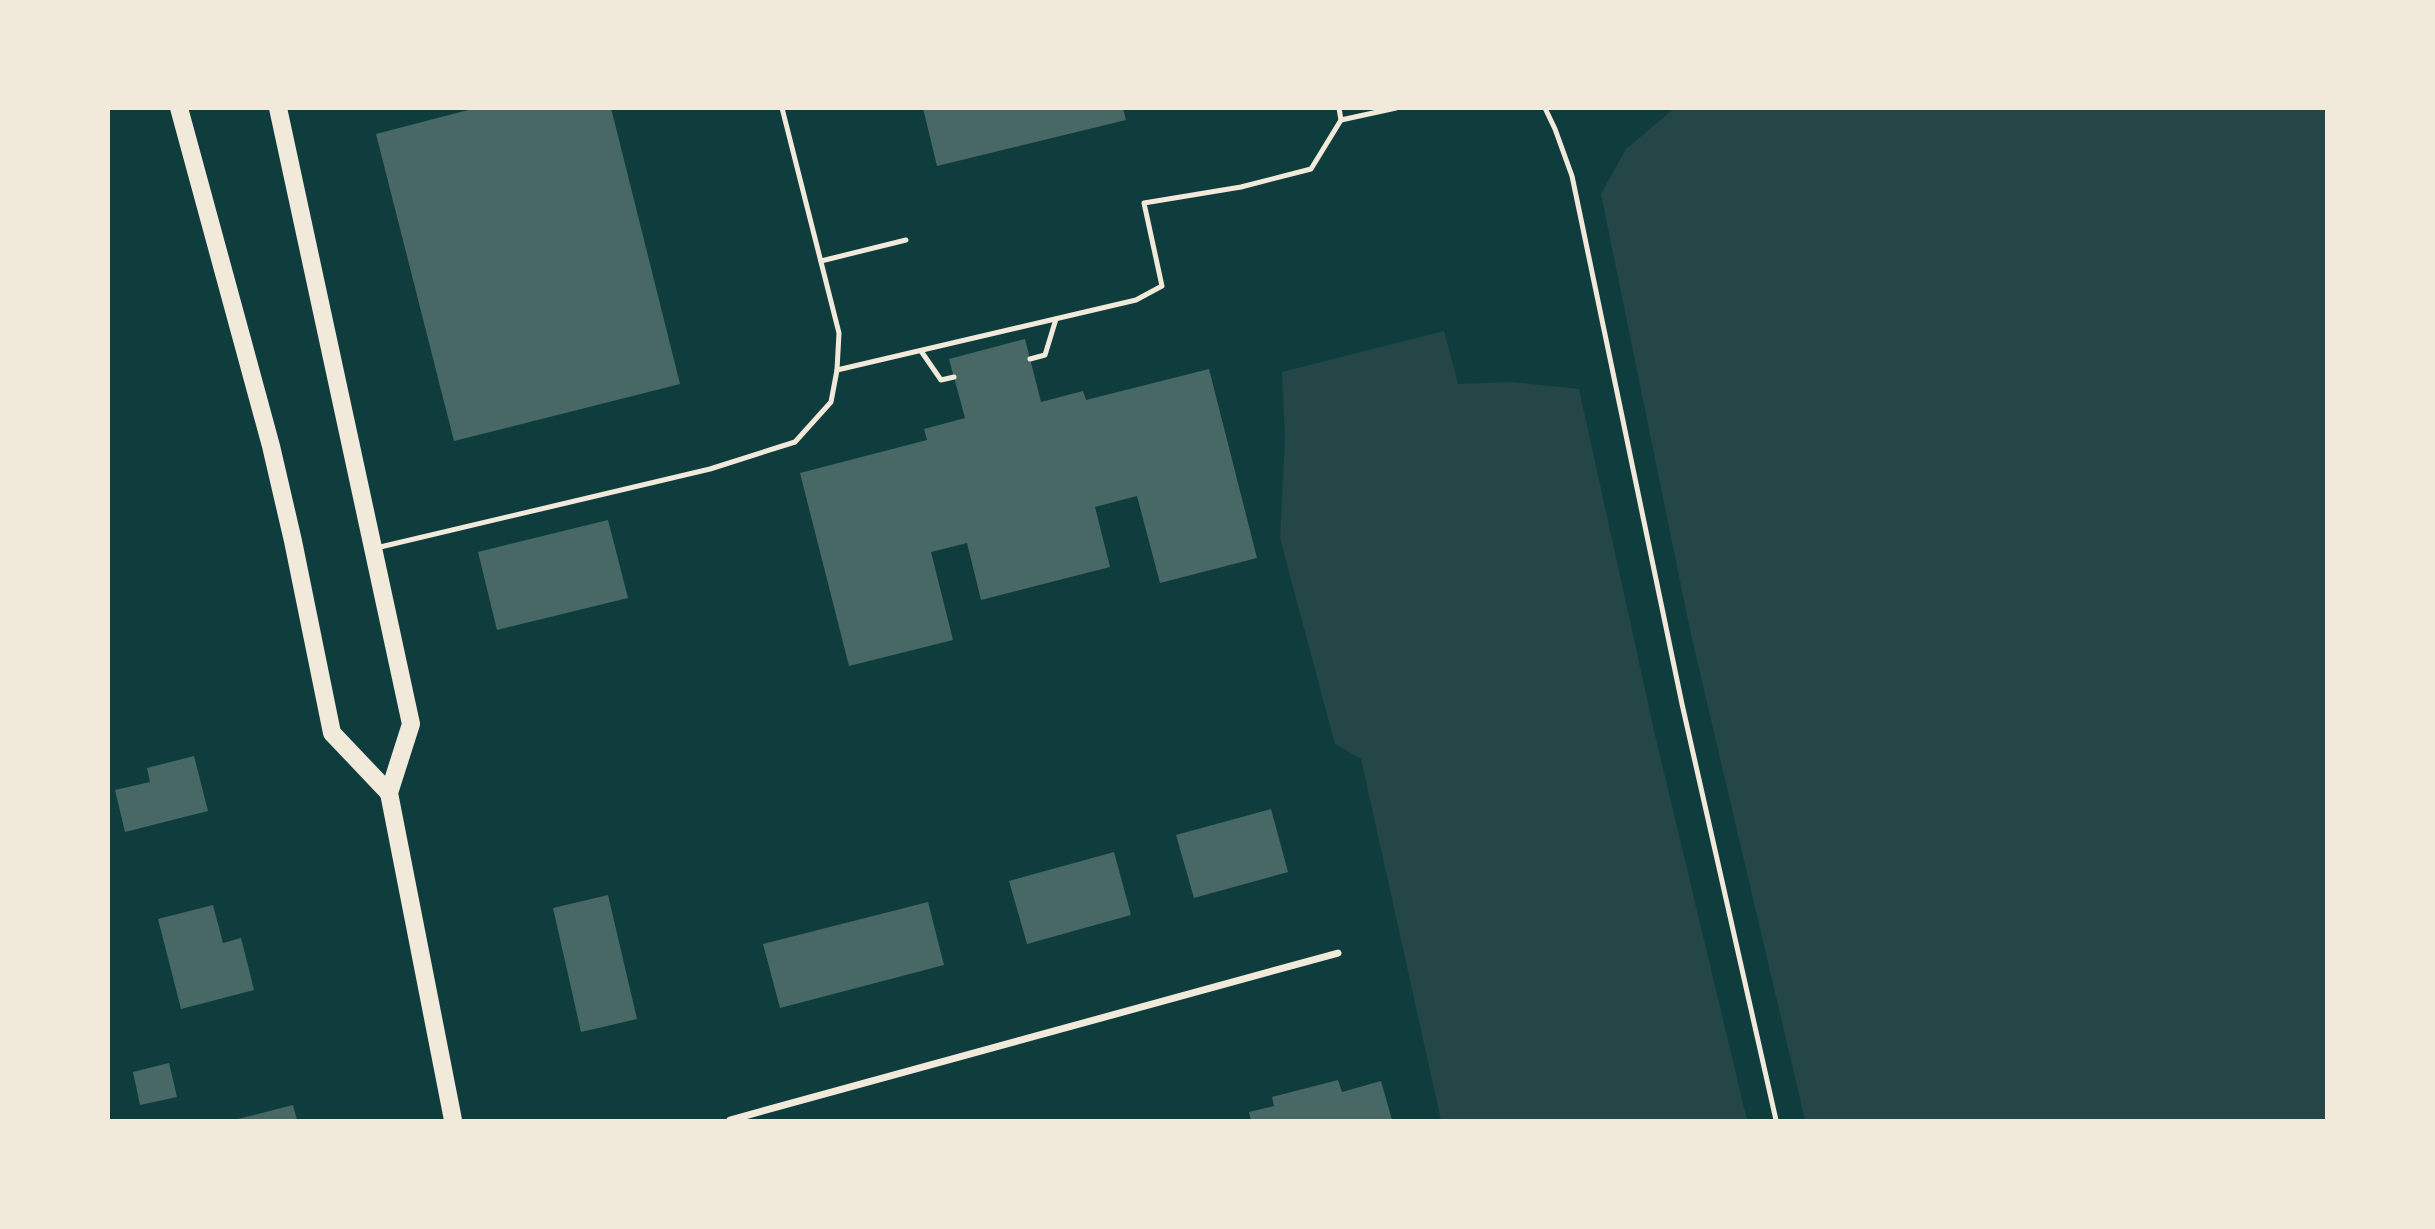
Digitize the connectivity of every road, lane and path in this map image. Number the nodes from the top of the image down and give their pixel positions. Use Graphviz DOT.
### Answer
graph roads {
  1 [pos="178,108"];
  2 [pos="278,108"];
  3 [pos="782,108"];
  4 [pos="1339,108"];
  5 [pos="1396,108"];
  6 [pos="1545,108"];
  7 [pos="1341,120"];
  8 [pos="906,240"];
  9 [pos="821,261"];
  10 [pos="1056,319"];
  11 [pos="921,351"];
  12 [pos="1030,359"];
  13 [pos="836,370"];
  14 [pos="954,377"];
  15 [pos="371,549"];
  16 [pos="389,793"];
  17 [pos="1338,953"];
  18 [pos="453,1121"];
  19 [pos="730,1121"];
  20 [pos="1776,1121"];
  1 -- 16 [label="main road"];
  2 -- 15 [label="main road"];
  3 -- 9 [label="lane"];
  4 -- 7 [label="lane"];
  5 -- 7 [label="lane"];
  6 -- 20 [label="lane"];
  7 -- 10 [label="lane"];
  8 -- 9 [label="lane"];
  9 -- 13 [label="lane"];
  10 -- 11 [label="lane"];
  10 -- 12 [label="lane"];
  11 -- 13 [label="lane"];
  11 -- 14 [label="lane"];
  13 -- 15 [label="lane"];
  15 -- 16 [label="main road"];
  16 -- 18 [label="main road"];
  17 -- 19 [label="street"];
}
